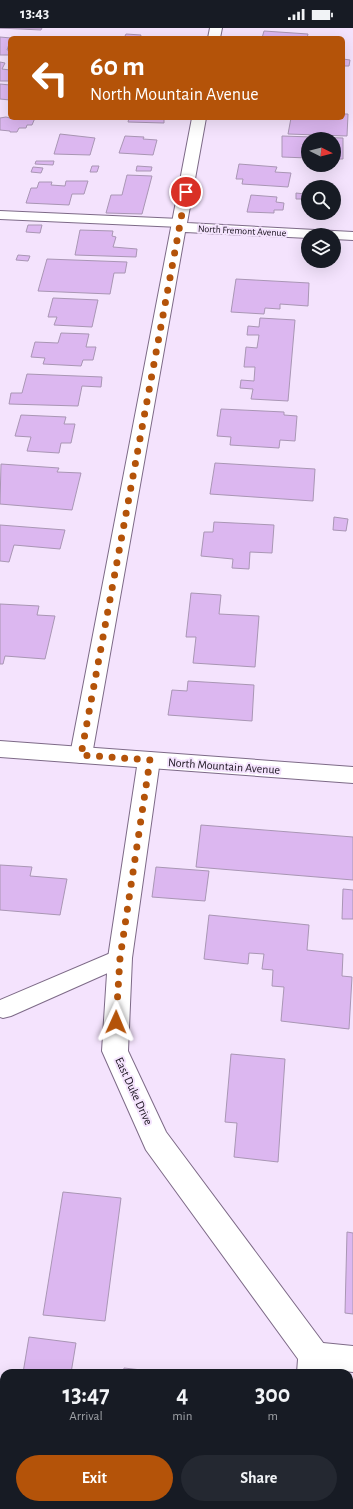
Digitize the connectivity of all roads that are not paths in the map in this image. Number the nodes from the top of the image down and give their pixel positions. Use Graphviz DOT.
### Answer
graph roads {
  1 [pos="199,120"];
  2 [pos="0,215"];
  3 [pos="179,225"];
  4 [pos="301,233"];
  5 [pos="341,235"];
  6 [pos="353,236"];
  7 [pos="0,750"];
  8 [pos="81,755"];
  9 [pos="150,760"];
  10 [pos="353,775"];
  11 [pos="120,958"];
  12 [pos="3,1009"];
  13 [pos="353,1359"];
  14 [pos="313,1364"];
  1 -- 3 [label="street"];
  2 -- 3 [label="lane"];
  3 -- 4 [label="street, North Fremont Avenue"];
  3 -- 8 [label="street"];
  5 -- 6 [label="street"];
  7 -- 8 [label="street, North Mountain Avenue"];
  8 -- 9 [label="street, North Mountain Avenue"];
  9 -- 10 [label="street, North Mountain Avenue"];
  9 -- 11 [label="street, East Duke Drive"];
  11 -- 12 [label="lane"];
  11 -- 14 [label="street, East Duke Drive"];
  13 -- 14 [label="lane"];
}
